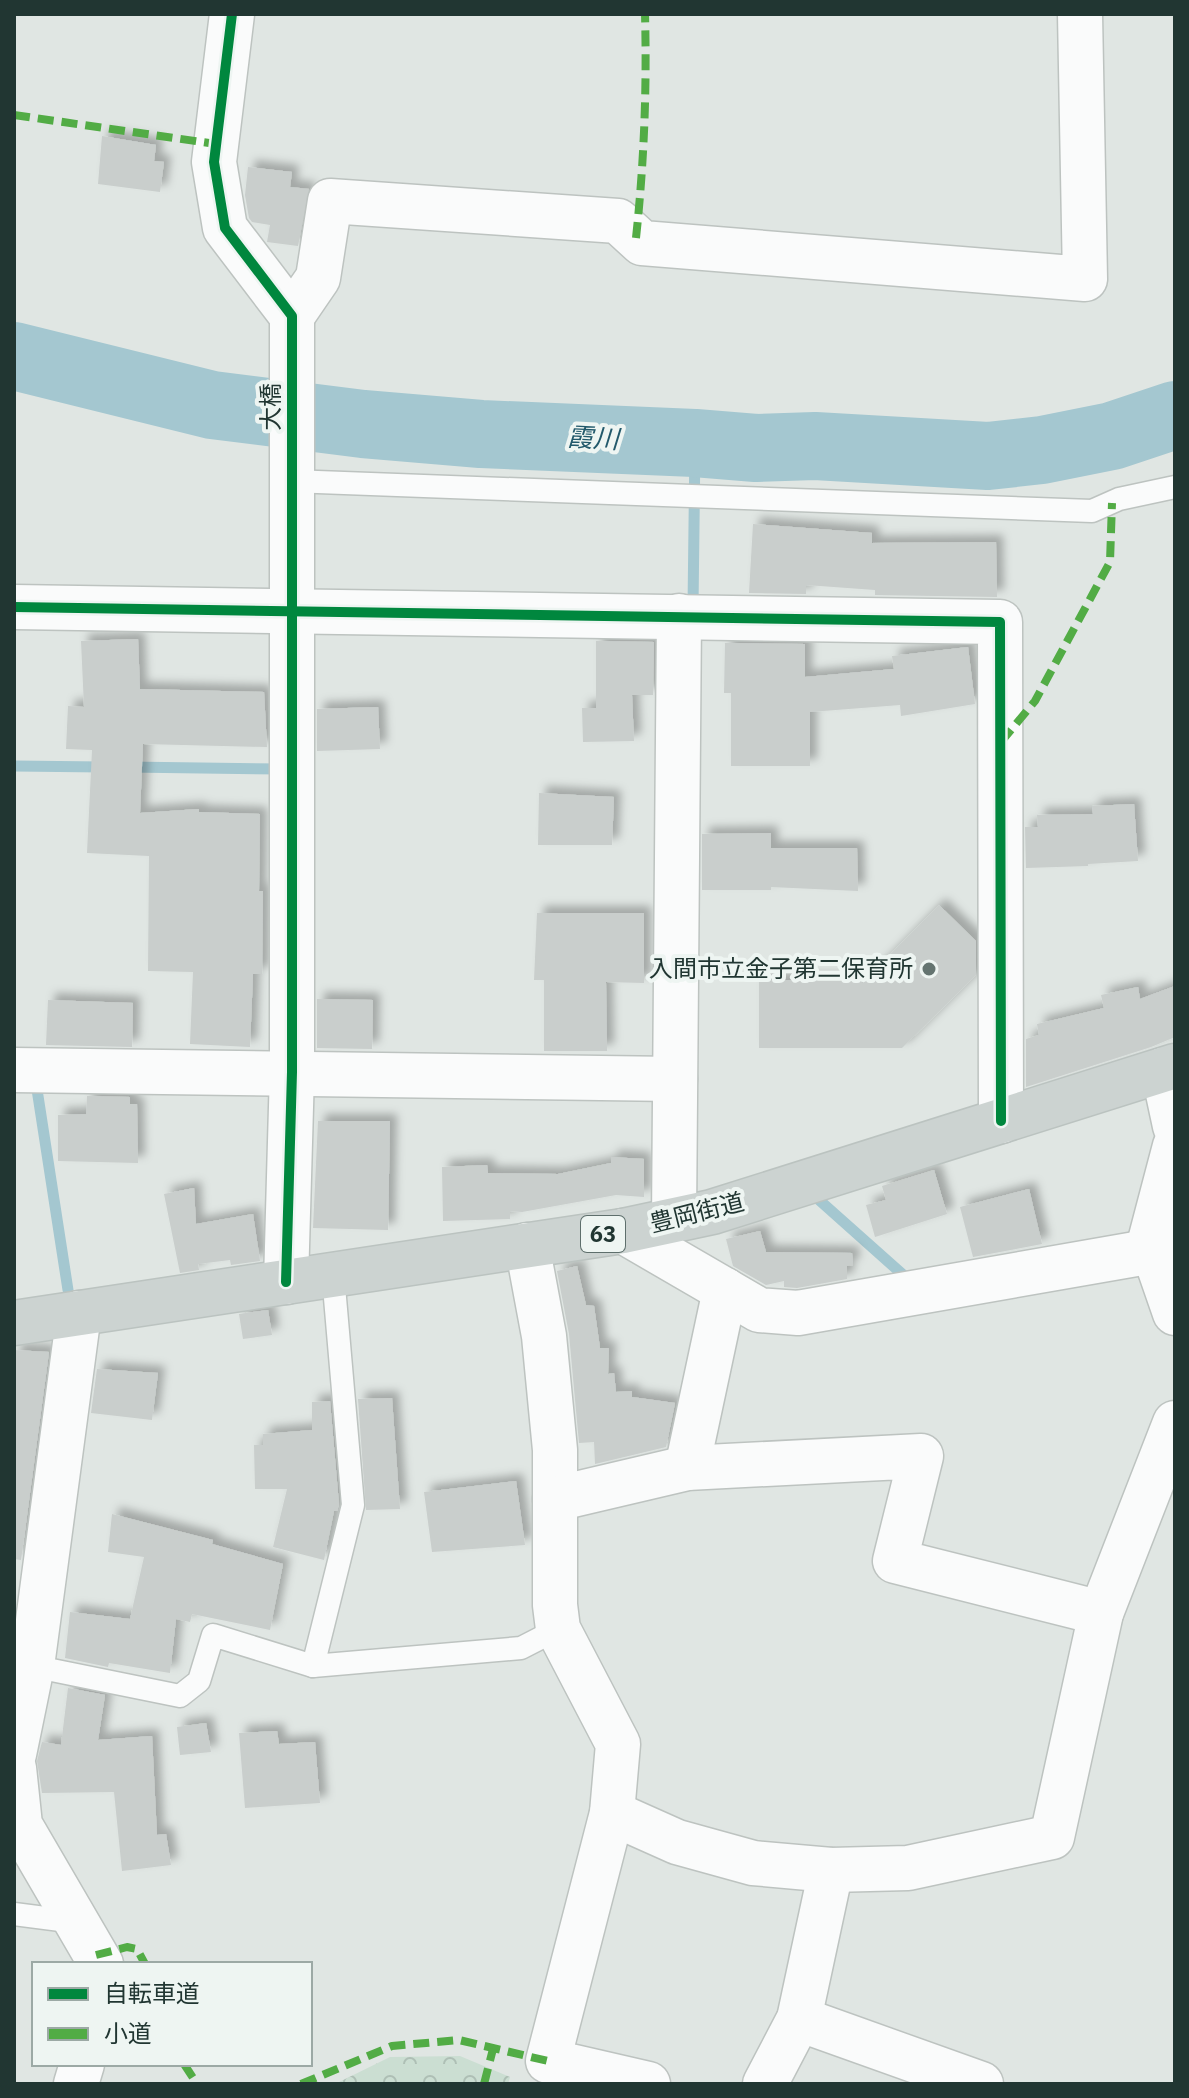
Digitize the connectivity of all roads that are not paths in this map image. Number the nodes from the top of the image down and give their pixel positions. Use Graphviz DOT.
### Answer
graph roads {
  1 [pos="232,14"];
  2 [pos="1080,14"];
  3 [pos="291,329"];
  4 [pos="291,476"];
  5 [pos="1175,487"];
  6 [pos="14,607"];
  7 [pos="292,610"];
  8 [pos="679,616"];
  9 [pos="1169,1068"];
  10 [pos="14,1070"];
  11 [pos="292,1072"];
  12 [pos="675,1079"];
  13 [pos="1001,1121"];
  14 [pos="1175,1126"];
  15 [pos="1175,1146"];
  16 [pos="674,1220"];
  17 [pos="623,1231"];
  18 [pos="527,1245"];
  19 [pos="1153,1251"];
  20 [pos="333,1275"];
  21 [pos="286,1282"];
  22 [pos="725,1290"];
  23 [pos="79,1313"];
  24 [pos="1175,1313"];
  25 [pos="14,1323"];
  26 [pos="1175,1423"];
  27 [pos="687,1468"];
  28 [pos="555,1499"];
  29 [pos="1101,1613"];
  30 [pos="558,1629"];
  31 [pos="313,1666"];
  32 [pos="25,1676"];
  33 [pos="14,1754"];
  34 [pos="14,1768"];
  35 [pos="612,1813"];
  36 [pos="831,1870"];
  37 [pos="14,1914"];
  38 [pos="76,1922"];
  39 [pos="100,1962"];
  40 [pos="799,2019"];
  41 [pos="648,2084"];
  42 [pos="765,2084"];
  43 [pos="981,2084"];
  1 -- 3 [label="street"];
  2 -- 3 [label="street"];
  3 -- 4 [label="street, 大橋"];
  4 -- 5 [label="lane"];
  4 -- 7 [label="street, 大橋"];
  6 -- 7 [label="street"];
  7 -- 8 [label="street"];
  7 -- 11 [label="street, 大橋"];
  8 -- 12 [label="street"];
  8 -- 13 [label="street"];
  9 -- 13 [label="main road, 豊岡街道 / 63"];
  9 -- 14 [label="street"];
  10 -- 11 [label="street"];
  11 -- 12 [label="street"];
  11 -- 21 [label="street, 大橋"];
  12 -- 16 [label="street"];
  13 -- 16 [label="main road, 豊岡街道 / 63"];
  15 -- 19 [label="street"];
  16 -- 17 [label="main road, 豊岡街道 / 63"];
  17 -- 18 [label="main road, 豊岡街道 / 63"];
  17 -- 22 [label="street"];
  18 -- 20 [label="main road, 豊岡街道 / 63"];
  18 -- 28 [label="street"];
  19 -- 22 [label="street"];
  19 -- 24 [label="street"];
  20 -- 21 [label="main road, 豊岡街道 / 63"];
  20 -- 31 [label="lane"];
  21 -- 23 [label="main road, 豊岡街道 / 63"];
  22 -- 27 [label="street"];
  23 -- 25 [label="main road, 豊岡街道 / 63"];
  23 -- 32 [label="street"];
  26 -- 29 [label="street"];
  27 -- 28 [label="street"];
  27 -- 29 [label="street"];
  28 -- 30 [label="street"];
  29 -- 36 [label="street"];
  30 -- 31 [label="lane"];
  30 -- 35 [label="street"];
  31 -- 32 [label="lane"];
  32 -- 33 [label="street"];
  34 -- 38 [label="street"];
  35 -- 36 [label="street"];
  35 -- 41 [label="street"];
  36 -- 40 [label="street"];
  37 -- 38 [label="lane"];
  38 -- 39 [label="street"];
  40 -- 42 [label="street"];
  40 -- 43 [label="street"];
}
